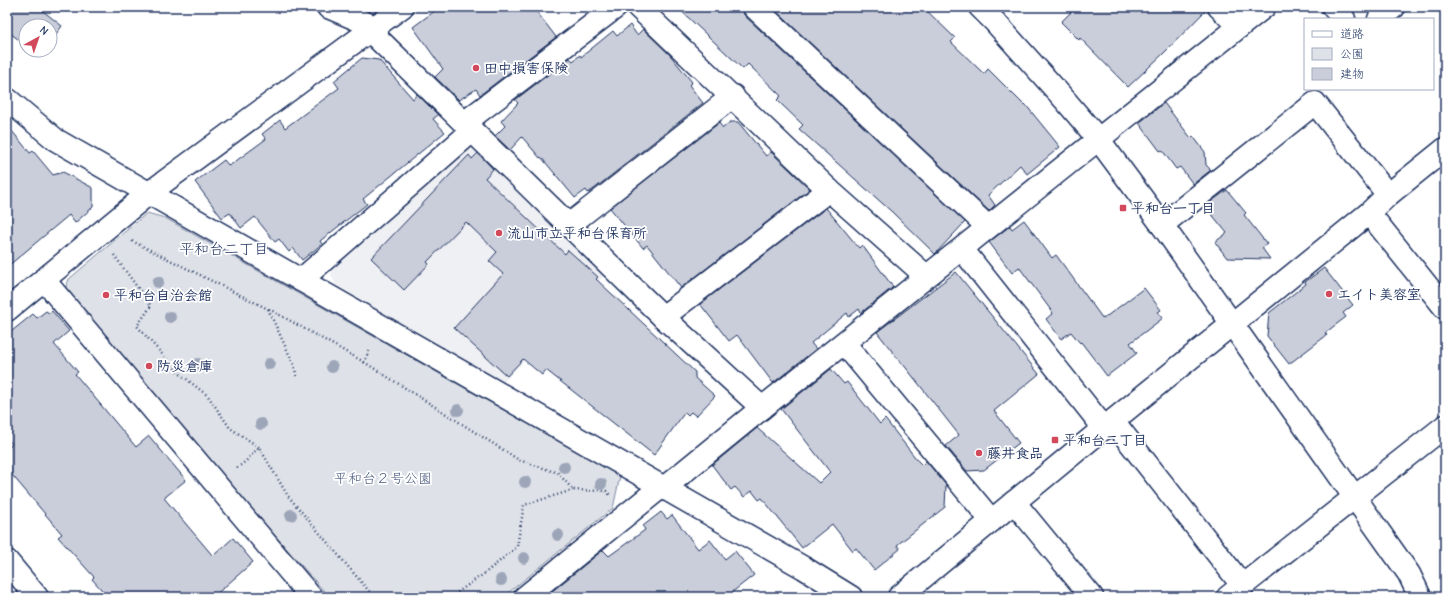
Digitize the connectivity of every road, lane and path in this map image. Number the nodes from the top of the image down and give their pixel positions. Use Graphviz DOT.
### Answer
graph roads {
  1 [pos="328,7"];
  2 [pos="402,7"];
  3 [pos="616,7"];
  4 [pos="638,7"];
  5 [pos="754,7"];
  6 [pos="980,7"];
  7 [pos="1219,7"];
  8 [pos="1264,7"];
  9 [pos="1333,7"];
  10 [pos="1394,7"];
  11 [pos="1343,18"];
  12 [pos="1380,18"];
  13 [pos="1239,27"];
  14 [pos="373,29"];
  15 [pos="733,96"];
  16 [pos="7,99"];
  17 [pos="468,127"];
  18 [pos="1099,140"];
  19 [pos="1445,149"];
  20 [pos="828,190"];
  21 [pos="149,193"];
  22 [pos="1388,196"];
  23 [pos="1369,213"];
  24 [pos="569,225"];
  25 [pos="1162,225"];
  26 [pos="988,227"];
  27 [pos="109,233"];
  28 [pos="962,249"];
  29 [pos="926,276"];
  30 [pos="44,280"];
  31 [pos="301,280"];
  32 [pos="1445,308"];
  33 [pos="268,309"];
  34 [pos="7,310"];
  35 [pos="663,317"];
  36 [pos="1231,324"];
  37 [pos="381,326"];
  38 [pos="844,343"];
  39 [pos="364,362"];
  40 [pos="297,378"];
  41 [pos="762,408"];
  42 [pos="1109,424"];
  43 [pos="1445,426"];
  44 [pos="259,447"];
  45 [pos="215,483"];
  46 [pos="663,488"];
  47 [pos="573,490"];
  48 [pos="1354,498"];
  49 [pos="1014,502"];
  50 [pos="631,511"];
  51 [pos="991,520"];
  52 [pos="7,561"];
  53 [pos="1235,591"];
  54 [pos="37,597"];
  55 [pos="311,597"];
  56 [pos="374,597"];
  57 [pos="451,597"];
  58 [pos="525,597"];
  59 [pos="851,597"];
  60 [pos="899,597"];
  61 [pos="1092,597"];
  62 [pos="1420,597"];
  1 -- 14 [label="street"];
  2 -- 14 [label="street"];
  3 -- 17 [label="street"];
  4 -- 15 [label="street"];
  5 -- 26 [label="street"];
  6 -- 18 [label="street"];
  7 -- 13 [label="street"];
  8 -- 13 [label="street"];
  9 -- 11 [label="street"];
  10 -- 12 [label="street"];
  13 -- 18 [label="street"];
  14 -- 17 [label="street"];
  14 -- 21 [label="street"];
  15 -- 20 [label="street"];
  15 -- 24 [label="street"];
  16 -- 21 [label="street"];
  17 -- 24 [label="street"];
  17 -- 31 [label="street"];
  18 -- 25 [label="street"];
  18 -- 26 [label="street"];
  19 -- 22 [label="street"];
  20 -- 29 [label="street"];
  20 -- 35 [label="street"];
  21 -- 27 [label="street"];
  21 -- 31 [label="street"];
  22 -- 23 [label="street"];
  22 -- 25 [label="street"];
  23 -- 32 [label="street"];
  23 -- 36 [label="street"];
  24 -- 35 [label="street"];
  25 -- 36 [label="street"];
  26 -- 28 [label="street"];
  27 -- 30 [label="street"];
  27 -- 33 [label="path"];
  27 -- 44 [label="path"];
  28 -- 29 [label="street"];
  28 -- 42 [label="street"];
  29 -- 38 [label="street"];
  30 -- 34 [label="street"];
  30 -- 45 [label="street"];
  31 -- 37 [label="street"];
  33 -- 39 [label="path"];
  33 -- 40 [label="path"];
  35 -- 41 [label="street"];
  36 -- 42 [label="street"];
  36 -- 48 [label="street"];
  37 -- 39 [label="path"];
  37 -- 46 [label="street"];
  38 -- 41 [label="street"];
  38 -- 51 [label="street"];
  39 -- 47 [label="path"];
  41 -- 46 [label="street"];
  42 -- 49 [label="street"];
  42 -- 53 [label="street"];
  43 -- 48 [label="street"];
  44 -- 45 [label="path"];
  44 -- 56 [label="path"];
  45 -- 55 [label="street"];
  46 -- 50 [label="street"];
  46 -- 59 [label="street"];
  47 -- 50 [label="path"];
  47 -- 57 [label="path"];
  48 -- 53 [label="street"];
  48 -- 62 [label="street"];
  49 -- 51 [label="street"];
  49 -- 61 [label="street"];
  50 -- 58 [label="street"];
  51 -- 60 [label="street"];
  52 -- 54 [label="street"];
}
